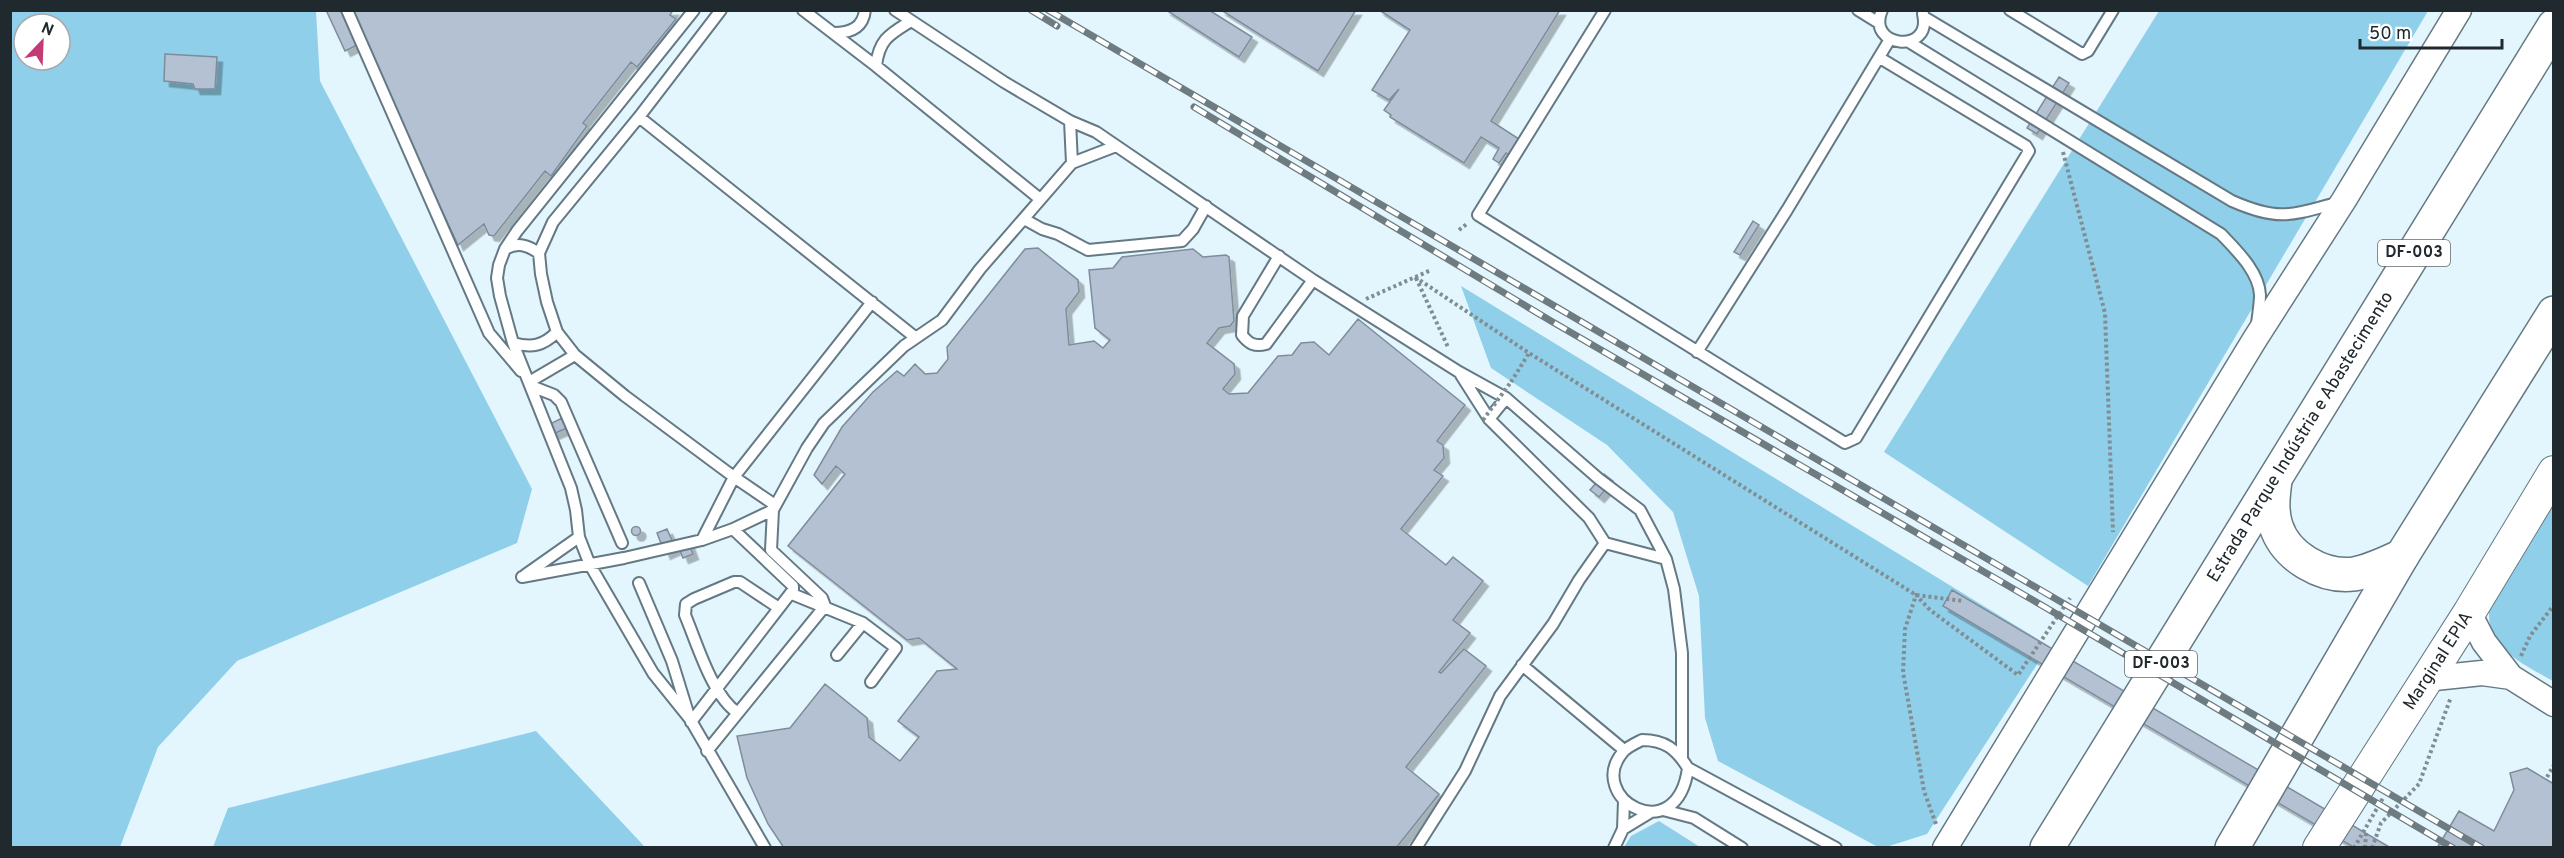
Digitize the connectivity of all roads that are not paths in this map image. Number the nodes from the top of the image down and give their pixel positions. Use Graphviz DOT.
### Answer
graph roads {
  1 [pos="347,10"];
  2 [pos="694,10"];
  3 [pos="721,10"];
  4 [pos="803,10"];
  5 [pos="865,10"];
  6 [pos="895,10"];
  7 [pos="1605,10"];
  8 [pos="1858,10"];
  9 [pos="1882,10"];
  10 [pos="2010,10"];
  11 [pos="2113,10"];
  12 [pos="2459,10"];
  13 [pos="1923,14"];
  14 [pos="911,21"];
  15 [pos="1880,23"];
  16 [pos="2553,26"];
  17 [pos="834,33"];
  18 [pos="1890,39"];
  19 [pos="1909,42"];
  20 [pos="1880,58"];
  21 [pos="876,66"];
  22 [pos="639,117"];
  23 [pos="1070,121"];
  24 [pos="1116,146"];
  25 [pos="1072,163"];
  26 [pos="1040,199"];
  27 [pos="2344,200"];
  28 [pos="1206,206"];
  29 [pos="1024,219"];
  30 [pos="505,249"];
  31 [pos="539,253"];
  32 [pos="1279,256"];
  33 [pos="1313,280"];
  34 [pos="872,302"];
  35 [pos="2553,313"];
  36 [pos="557,332"];
  37 [pos="916,338"];
  38 [pos="2255,339"];
  39 [pos="513,344"];
  40 [pos="1696,352"];
  41 [pos="574,355"];
  42 [pos="1459,372"];
  43 [pos="529,382"];
  44 [pos="1506,398"];
  45 [pos="1486,419"];
  46 [pos="2553,472"];
  47 [pos="734,477"];
  48 [pos="2275,480"];
  49 [pos="774,507"];
  50 [pos="733,529"];
  51 [pos="579,537"];
  52 [pos="702,540"];
  53 [pos="622,543"];
  54 [pos="1605,543"];
  55 [pos="768,553"];
  56 [pos="2402,556"];
  57 [pos="1666,559"];
  58 [pos="590,565"];
  59 [pos="639,583"];
  60 [pos="792,594"];
  61 [pos="825,606"];
  62 [pos="779,608"];
  63 [pos="2469,613"];
  64 [pos="863,623"];
  65 [pos="837,655"];
  66 [pos="1522,665"];
  67 [pos="2511,677"];
  68 [pos="871,682"];
  69 [pos="2439,684"];
  70 [pos="717,688"];
  71 [pos="2553,704"];
  72 [pos="738,714"];
  73 [pos="690,721"];
  74 [pos="1624,750"];
  75 [pos="707,752"];
  76 [pos="1685,763"];
  77 [pos="1624,801"];
  78 [pos="1663,810"];
  79 [pos="1651,813"];
  80 [pos="1623,829"];
  81 [pos="1948,844"];
  82 [pos="765,848"];
  83 [pos="1416,848"];
  84 [pos="1614,848"];
  85 [pos="1742,848"];
  86 [pos="1836,848"];
  87 [pos="2047,848"];
  88 [pos="2232,848"];
  89 [pos="2319,848"];
  1 -- 43 [label="lane"];
  2 -- 30 [label="lane"];
  3 -- 22 [label="lane"];
  4 -- 17 [label="lane"];
  5 -- 17 [label="lane"];
  6 -- 14 [label="lane"];
  7 -- 40 [label="lane"];
  8 -- 15 [label="lane"];
  9 -- 15 [label="lane"];
  10 -- 11 [label="lane"];
  12 -- 27 [label="street"];
  13 -- 19 [label="lane"];
  13 -- 27 [label="lane"];
  14 -- 21 [label="lane"];
  14 -- 23 [label="lane"];
  15 -- 18 [label="lane"];
  16 -- 48 [label="highway, Estrada Parque Indústria e Abastecimento / DF-003"];
  17 -- 21 [label="lane"];
  18 -- 19 [label="lane"];
  18 -- 20 [label="lane"];
  19 -- 38 [label="lane"];
  20 -- 40 [label="lane"];
  20 -- 40 [label="lane"];
  21 -- 26 [label="lane"];
  22 -- 31 [label="lane"];
  22 -- 34 [label="lane"];
  23 -- 24 [label="lane"];
  23 -- 25 [label="lane"];
  24 -- 25 [label="lane"];
  24 -- 28 [label="lane"];
  25 -- 26 [label="lane"];
  26 -- 29 [label="lane"];
  27 -- 38 [label="street"];
  28 -- 29 [label="lane"];
  28 -- 32 [label="lane"];
  29 -- 37 [label="lane"];
  30 -- 31 [label="lane"];
  30 -- 39 [label="lane"];
  31 -- 36 [label="lane"];
  32 -- 33 [label="lane"];
  32 -- 33 [label="lane"];
  33 -- 42 [label="lane"];
  34 -- 37 [label="lane"];
  34 -- 47 [label="lane"];
  35 -- 56 [label="highway"];
  36 -- 39 [label="lane"];
  36 -- 41 [label="lane"];
  37 -- 49 [label="lane"];
  38 -- 81 [label="street"];
  39 -- 43 [label="lane"];
  41 -- 43 [label="lane"];
  41 -- 47 [label="lane"];
  42 -- 44 [label="lane"];
  42 -- 45 [label="lane"];
  43 -- 51 [label="lane"];
  43 -- 53 [label="lane"];
  44 -- 45 [label="lane"];
  44 -- 57 [label="lane"];
  45 -- 54 [label="lane"];
  46 -- 63 [label="main road, Marginal EPIA"];
  47 -- 49 [label="lane"];
  47 -- 52 [label="lane"];
  48 -- 56 [label="highway"];
  48 -- 87 [label="highway, Estrada Parque Indústria e Abastecimento / DF-003"];
  49 -- 50 [label="lane"];
  49 -- 55 [label="lane"];
  50 -- 52 [label="lane"];
  50 -- 55 [label="lane"];
  51 -- 58 [label="lane"];
  51 -- 58 [label="lane"];
  52 -- 58 [label="lane"];
  54 -- 57 [label="lane"];
  54 -- 66 [label="lane"];
  55 -- 60 [label="lane"];
  55 -- 61 [label="lane"];
  56 -- 88 [label="highway"];
  57 -- 76 [label="lane"];
  58 -- 73 [label="lane"];
  59 -- 73 [label="lane"];
  60 -- 61 [label="lane"];
  60 -- 62 [label="lane"];
  61 -- 64 [label="lane"];
  61 -- 72 [label="lane"];
  62 -- 70 [label="lane"];
  62 -- 70 [label="lane"];
  63 -- 67 [label="street"];
  63 -- 69 [label="main road, Marginal EPIA"];
  64 -- 65 [label="lane"];
  64 -- 68 [label="lane"];
  66 -- 74 [label="lane"];
  66 -- 83 [label="lane"];
  67 -- 69 [label="street"];
  67 -- 71 [label="street"];
  69 -- 89 [label="main road, Marginal EPIA"];
  70 -- 72 [label="lane"];
  70 -- 73 [label="lane"];
  72 -- 75 [label="lane"];
  73 -- 75 [label="lane"];
  74 -- 76 [label="lane"];
  74 -- 77 [label="lane"];
  75 -- 82 [label="lane"];
  76 -- 78 [label="lane"];
  76 -- 86 [label="lane"];
  77 -- 79 [label="lane"];
  77 -- 80 [label="lane"];
  78 -- 79 [label="lane"];
  78 -- 85 [label="lane"];
  79 -- 80 [label="lane"];
  80 -- 84 [label="lane"];
}
